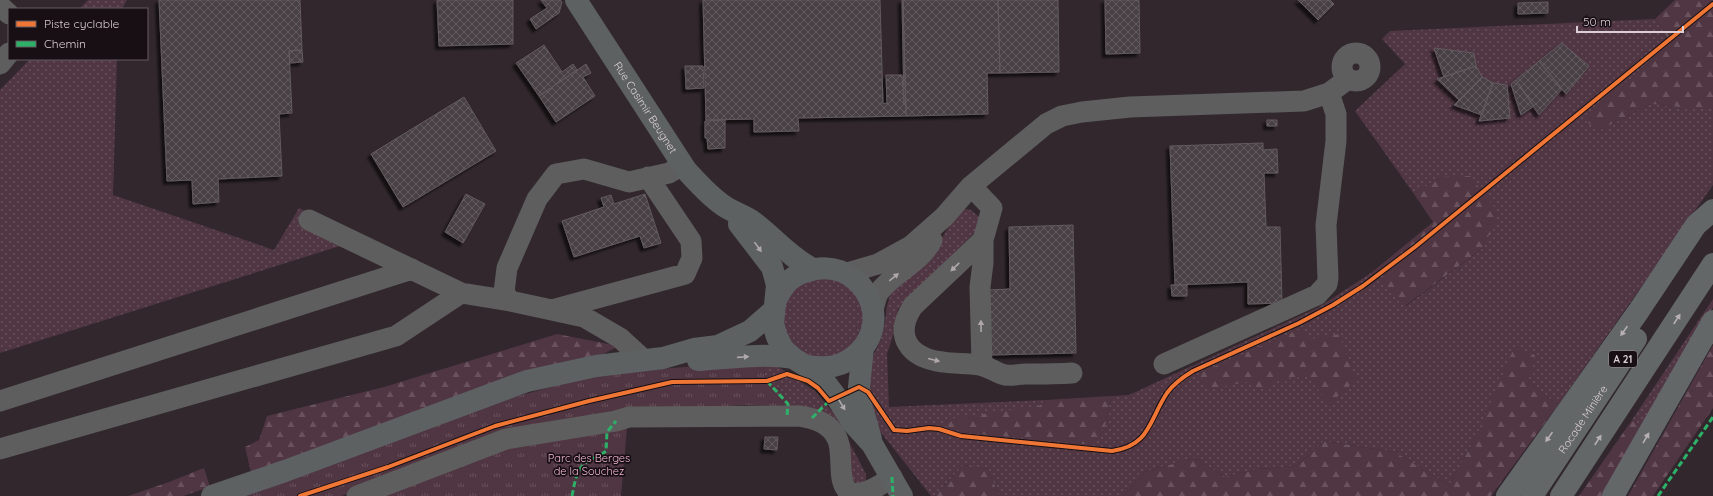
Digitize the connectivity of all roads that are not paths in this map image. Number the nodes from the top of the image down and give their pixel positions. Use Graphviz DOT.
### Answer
graph roads {
  1 [pos="576,0"];
  2 [pos="0,6"];
  3 [pos="8,13"];
  4 [pos="8,54"];
  5 [pos="0,64"];
  6 [pos="1348,79"];
  7 [pos="1329,93"];
  8 [pos="683,165"];
  9 [pos="648,177"];
  10 [pos="971,186"];
  11 [pos="724,206"];
  12 [pos="1713,210"];
  13 [pos="944,217"];
  14 [pos="308,220"];
  15 [pos="1713,222"];
  16 [pos="983,240"];
  17 [pos="1713,264"];
  18 [pos="813,268"];
  19 [pos="412,269"];
  20 [pos="847,273"];
  21 [pos="461,293"];
  22 [pos="510,301"];
  23 [pos="775,305"];
  24 [pos="873,309"];
  25 [pos="551,310"];
  26 [pos="1713,320"];
  27 [pos="863,348"];
  28 [pos="653,359"];
  29 [pos="800,362"];
  30 [pos="1164,364"];
  31 [pos="982,365"];
  32 [pos="1072,373"];
  33 [pos="0,401"];
  34 [pos="872,444"];
  35 [pos="0,449"];
  36 [pos="892,477"];
  37 [pos="212,496"];
  38 [pos="357,496"];
  39 [pos="902,496"];
  40 [pos="1507,496"];
  41 [pos="1532,496"];
  42 [pos="1561,496"];
  43 [pos="1613,496"];
  1 -- 8 [label="main road, Rue Casimir Beugnet"];
  2 -- 3 [label="street"];
  4 -- 5 [label="street"];
  6 -- 7 [label="street"];
  7 -- 10 [label="street"];
  7 -- 30 [label="street"];
  8 -- 9 [label="street"];
  8 -- 11 [label="main road, Rue Casimir Beugnet"];
  9 -- 22 [label="street"];
  9 -- 25 [label="street"];
  10 -- 13 [label="street"];
  10 -- 16 [label="street"];
  11 -- 18 [label="main road"];
  11 -- 23 [label="main road, one-way"];
  12 -- 40 [label="highway, one-way"];
  13 -- 20 [label="street"];
  24 -- 13 [label="street, one-way"];
  14 -- 19 [label="street"];
  15 -- 41 [label="highway, Rocade Minière / A 21"];
  31 -- 16 [label="street, one-way"];
  16 -- 31 [label="street, one-way"];
  42 -- 17 [label="highway, A 21, one-way"];
  18 -- 20 [label="main road"];
  18 -- 23 [label="main road"];
  19 -- 21 [label="street"];
  19 -- 33 [label="street"];
  20 -- 24 [label="main road"];
  21 -- 22 [label="street"];
  21 -- 35 [label="street"];
  22 -- 25 [label="street"];
  23 -- 28 [label="main road"];
  23 -- 29 [label="main road"];
  24 -- 27 [label="main road"];
  25 -- 28 [label="street"];
  43 -- 26 [label="highway, one-way"];
  27 -- 29 [label="main road"];
  27 -- 34 [label="main road"];
  28 -- 29 [label="main road, one-way"];
  28 -- 37 [label="main road"];
  29 -- 34 [label="main road, one-way"];
  31 -- 32 [label="street"];
  34 -- 36 [label="main road"];
  36 -- 38 [label="street"];
  36 -- 39 [label="main road"];
}
